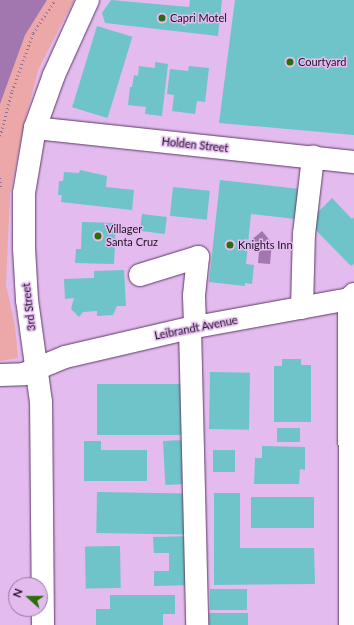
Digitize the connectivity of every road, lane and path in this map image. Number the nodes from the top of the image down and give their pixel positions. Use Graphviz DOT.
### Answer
graph roads {
  1 [pos="55,0"];
  2 [pos="88,0"];
  3 [pos="35,128"];
  4 [pos="0,136"];
  5 [pos="313,157"];
  6 [pos="354,162"];
  7 [pos="140,275"];
  8 [pos="352,297"];
  9 [pos="302,308"];
  10 [pos="192,328"];
  11 [pos="38,368"];
  12 [pos="0,375"];
  13 [pos="43,625"];
  14 [pos="197,625"];
  15 [pos="350,625"];
  1 -- 4 [label="path"];
  2 -- 3 [label="street, 3rd Street"];
  3 -- 5 [label="street, Holden Street"];
  3 -- 11 [label="street, 3rd Street"];
  5 -- 6 [label="street, Holden Street"];
  5 -- 9 [label="street"];
  7 -- 10 [label="street"];
  8 -- 9 [label="street, Leibrandt Avenue"];
  8 -- 15 [label="street"];
  9 -- 10 [label="street, Leibrandt Avenue"];
  10 -- 11 [label="street, Leibrandt Avenue"];
  10 -- 14 [label="street"];
  11 -- 12 [label="street, Leibrandt Avenue"];
  11 -- 13 [label="street, 3rd Street"];
}
